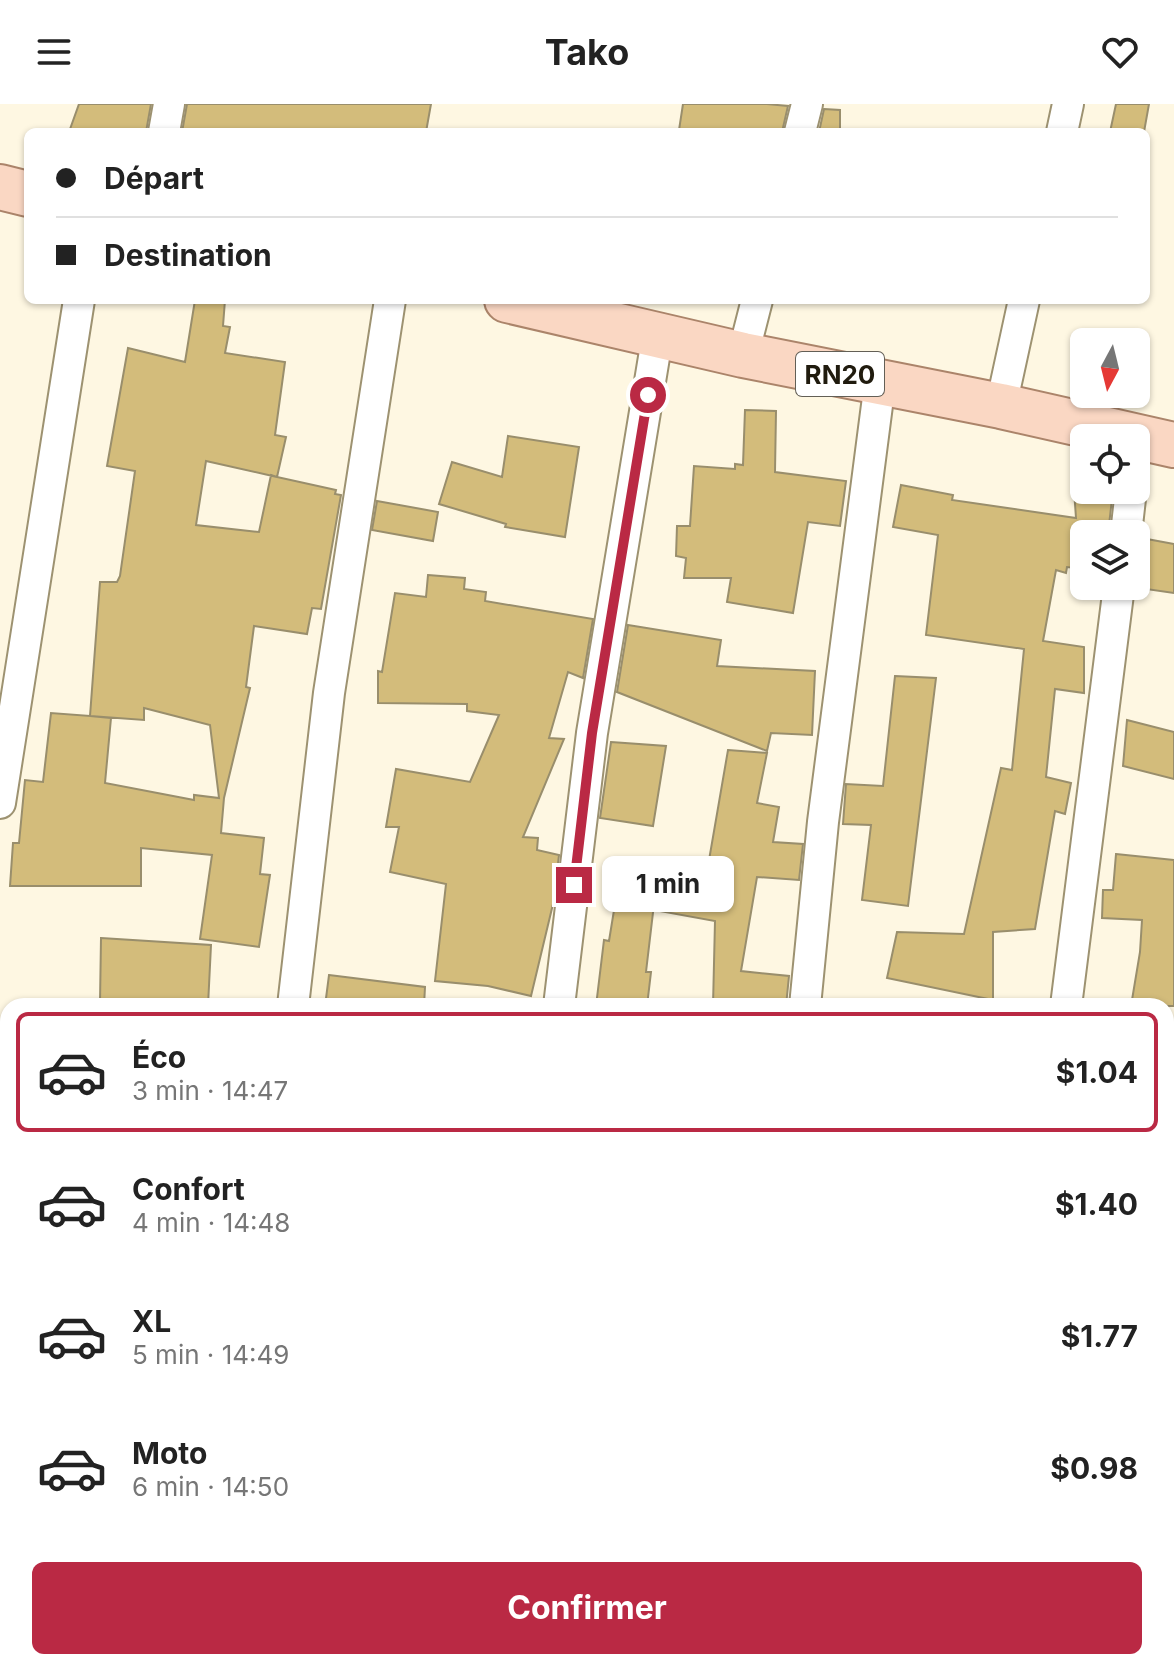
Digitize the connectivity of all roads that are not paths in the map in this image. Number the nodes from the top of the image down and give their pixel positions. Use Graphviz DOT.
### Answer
graph roads {
  1 [pos="169,104"];
  2 [pos="807,104"];
  3 [pos="1068,104"];
  4 [pos="165,128"];
  5 [pos="801,128"];
  6 [pos="1063,128"];
  7 [pos="0,187"];
  8 [pos="24,193"];
  9 [pos="78,304"];
  10 [pos="389,304"];
  11 [pos="525,304"];
  12 [pos="756,304"];
  13 [pos="1023,304"];
  14 [pos="658,333"];
  15 [pos="743,355"];
  16 [pos="880,382"];
  17 [pos="1001,406"];
  18 [pos="1070,424"];
  19 [pos="1117,600"];
  20 [pos="0,803"];
  21 [pos="294,998"];
  22 [pos="560,998"];
  23 [pos="806,998"];
  24 [pos="1067,998"];
  1 -- 4 [label="street"];
  2 -- 5 [label="street"];
  3 -- 6 [label="street"];
  7 -- 8 [label="main road"];
  9 -- 20 [label="street"];
  10 -- 21 [label="street"];
  11 -- 14 [label="main road, RN20"];
  12 -- 15 [label="street"];
  13 -- 17 [label="street"];
  14 -- 15 [label="main road, RN20"];
  14 -- 22 [label="street"];
  15 -- 16 [label="main road, RN20"];
  16 -- 17 [label="main road, RN20"];
  16 -- 23 [label="street"];
  17 -- 18 [label="main road, RN20"];
  19 -- 24 [label="street"];
}
